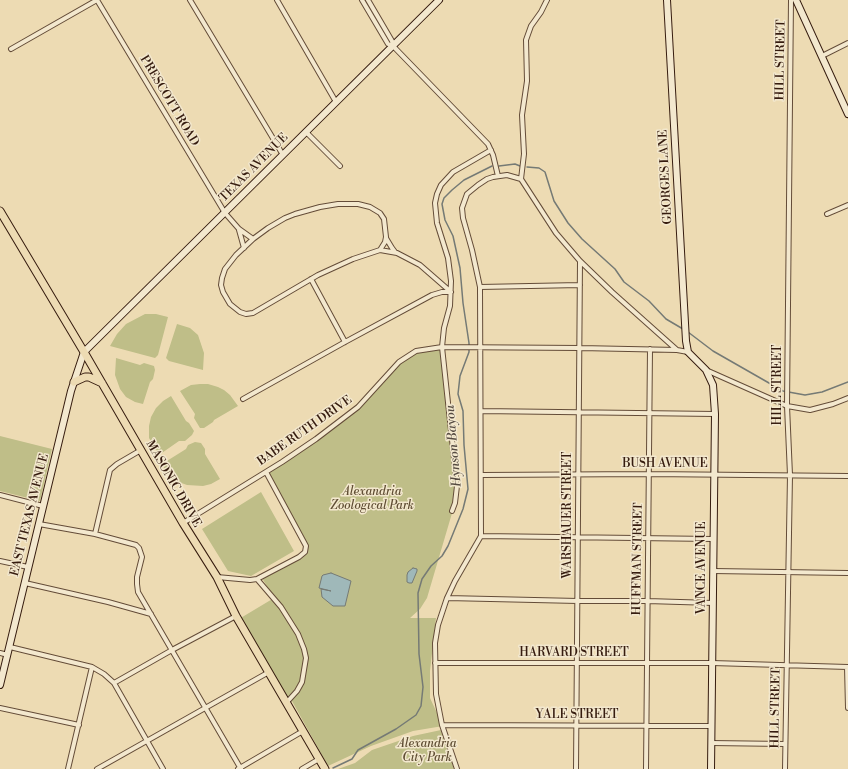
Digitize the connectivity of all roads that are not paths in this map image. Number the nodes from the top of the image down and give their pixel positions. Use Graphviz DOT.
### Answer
graph roads {
  1 [pos="97,0"];
  2 [pos="190,0"];
  3 [pos="277,0"];
  4 [pos="362,0"];
  5 [pos="368,0"];
  6 [pos="439,0"];
  7 [pos="547,0"];
  8 [pos="667,0"];
  9 [pos="791,0"];
  10 [pos="796,0"];
  11 [pos="848,43"];
  12 [pos="393,46"];
  13 [pos="11,49"];
  14 [pos="822,56"];
  15 [pos="336,102"];
  16 [pos="848,114"];
  17 [pos="306,132"];
  18 [pos="491,150"];
  19 [pos="282,155"];
  20 [pos="340,166"];
  21 [pos="498,176"];
  22 [pos="521,179"];
  23 [pos="848,205"];
  24 [pos="0,211"];
  25 [pos="225,213"];
  26 [pos="827,214"];
  27 [pos="239,229"];
  28 [pos="386,237"];
  29 [pos="253,239"];
  30 [pos="244,248"];
  31 [pos="380,250"];
  32 [pos="397,253"];
  33 [pos="580,261"];
  34 [pos="311,279"];
  35 [pos="580,285"];
  36 [pos="480,287"];
  37 [pos="451,292"];
  38 [pos="345,342"];
  39 [pos="442,347"];
  40 [pos="481,347"];
  41 [pos="580,348"];
  42 [pos="650,349"];
  43 [pos="677,350"];
  44 [pos="84,352"];
  45 [pos="688,352"];
  46 [pos="706,370"];
  47 [pos="74,382"];
  48 [pos="102,383"];
  49 [pos="848,398"];
  50 [pos="243,399"];
  51 [pos="787,406"];
  52 [pos="481,411"];
  53 [pos="579,412"];
  54 [pos="649,413"];
  55 [pos="715,414"];
  56 [pos="141,450"];
  57 [pos="266,472"];
  58 [pos="579,474"];
  59 [pos="649,474"];
  60 [pos="714,474"];
  61 [pos="482,475"];
  62 [pos="790,476"];
  63 [pos="848,476"];
  64 [pos="0,495"];
  65 [pos="43,506"];
  66 [pos="452,511"];
  67 [pos="183,523"];
  68 [pos="39,524"];
  69 [pos="95,534"];
  70 [pos="481,536"];
  71 [pos="578,538"];
  72 [pos="648,538"];
  73 [pos="713,539"];
  74 [pos="0,561"];
  75 [pos="28,567"];
  76 [pos="714,571"];
  77 [pos="788,572"];
  78 [pos="848,573"];
  79 [pos="217,577"];
  80 [pos="257,578"];
  81 [pos="24,583"];
  82 [pos="447,598"];
  83 [pos="578,601"];
  84 [pos="647,601"];
  85 [pos="713,603"];
  86 [pos="152,614"];
  87 [pos="236,616"];
  88 [pos="10,647"];
  89 [pos="172,650"];
  90 [pos="0,653"];
  91 [pos="8,655"];
  92 [pos="647,662"];
  93 [pos="435,663"];
  94 [pos="577,663"];
  95 [pos="712,663"];
  96 [pos="786,666"];
  97 [pos="92,667"];
  98 [pos="847,667"];
  99 [pos="269,672"];
  100 [pos="114,683"];
  101 [pos="0,685"];
  102 [pos="286,702"];
  103 [pos="0,708"];
  104 [pos="206,708"];
  105 [pos="848,708"];
  106 [pos="79,724"];
  107 [pos="442,725"];
  108 [pos="576,725"];
  109 [pos="646,726"];
  110 [pos="712,726"];
  111 [pos="303,730"];
  112 [pos="146,741"];
  113 [pos="711,743"];
  114 [pos="785,744"];
  115 [pos="319,759"];
  116 [pos="240,768"];
  117 [pos="68,769"];
  118 [pos="97,769"];
  119 [pos="163,769"];
  120 [pos="302,769"];
  121 [pos="325,769"];
  122 [pos="457,769"];
  123 [pos="576,769"];
  124 [pos="646,769"];
  125 [pos="711,769"];
  126 [pos="785,769"];
  1 -- 13 [label="street"];
  1 -- 25 [label="street, PRESCOTT ROAD"];
  2 -- 19 [label="street"];
  3 -- 15 [label="street"];
  4 -- 12 [label="street"];
  5 -- 12 [label="street"];
  6 -- 12 [label="street, TEXAS AVENUE"];
  7 -- 22 [label="street"];
  8 -- 45 [label="street, GEORGES LANE"];
  9 -- 51 [label="street, HILL STREET"];
  10 -- 14 [label="street"];
  11 -- 14 [label="street"];
  12 -- 15 [label="street, TEXAS AVENUE"];
  12 -- 18 [label="street"];
  14 -- 16 [label="street"];
  15 -- 17 [label="street, TEXAS AVENUE"];
  17 -- 19 [label="street, TEXAS AVENUE"];
  17 -- 20 [label="street"];
  18 -- 21 [label="street"];
  18 -- 37 [label="street"];
  19 -- 25 [label="street, TEXAS AVENUE"];
  21 -- 22 [label="street"];
  21 -- 36 [label="street"];
  22 -- 33 [label="street"];
  23 -- 26 [label="street"];
  24 -- 44 [label="main road, MASONIC DRIVE"];
  25 -- 27 [label="street, PRESCOTT ROAD"];
  25 -- 44 [label="street, TEXAS AVENUE"];
  27 -- 29 [label="street"];
  27 -- 30 [label="street"];
  28 -- 29 [label="street"];
  28 -- 31 [label="street"];
  28 -- 32 [label="street"];
  29 -- 30 [label="street"];
  30 -- 34 [label="street"];
  31 -- 32 [label="street"];
  31 -- 34 [label="street"];
  32 -- 37 [label="street"];
  33 -- 35 [label="street, WARSHAUER STREET"];
  33 -- 43 [label="street"];
  34 -- 38 [label="street"];
  35 -- 36 [label="street"];
  35 -- 41 [label="street, WARSHAUER STREET"];
  36 -- 40 [label="street"];
  37 -- 38 [label="street"];
  37 -- 39 [label="street"];
  38 -- 50 [label="street"];
  39 -- 40 [label="street, BABE RUTH DRIVE"];
  39 -- 57 [label="street, BABE RUTH DRIVE"];
  39 -- 66 [label="street"];
  40 -- 41 [label="street, BABE RUTH DRIVE"];
  40 -- 52 [label="street"];
  41 -- 42 [label="street, BABE RUTH DRIVE"];
  41 -- 53 [label="street, WARSHAUER STREET"];
  42 -- 43 [label="street, BABE RUTH DRIVE"];
  42 -- 54 [label="street, HUFFMAN STREET"];
  43 -- 45 [label="street, BABE RUTH DRIVE"];
  44 -- 47 [label="street, EAST TEXAS AVENUE"];
  44 -- 48 [label="main road, MASONIC DRIVE"];
  45 -- 46 [label="street"];
  46 -- 51 [label="street"];
  46 -- 55 [label="street, VANCE AVENUE"];
  47 -- 48 [label="main road"];
  47 -- 65 [label="street, EAST TEXAS AVENUE"];
  48 -- 56 [label="main road, MASONIC DRIVE"];
  49 -- 51 [label="street"];
  51 -- 62 [label="street, HILL STREET"];
  52 -- 53 [label="street"];
  52 -- 61 [label="street"];
  53 -- 54 [label="street"];
  53 -- 58 [label="street, WARSHAUER STREET"];
  54 -- 55 [label="street"];
  54 -- 59 [label="street, HUFFMAN STREET"];
  55 -- 60 [label="street, VANCE AVENUE"];
  56 -- 67 [label="main road, MASONIC DRIVE"];
  56 -- 69 [label="street"];
  57 -- 67 [label="street, BABE RUTH DRIVE"];
  57 -- 80 [label="street"];
  58 -- 59 [label="street, BUSH AVENUE"];
  58 -- 61 [label="street, BUSH AVENUE"];
  58 -- 71 [label="street, WARSHAUER STREET"];
  59 -- 60 [label="street, BUSH AVENUE"];
  59 -- 72 [label="street, HUFFMAN STREET"];
  60 -- 62 [label="street, BUSH AVENUE"];
  60 -- 73 [label="street, VANCE AVENUE"];
  61 -- 70 [label="street"];
  62 -- 63 [label="street, BUSH AVENUE"];
  62 -- 77 [label="street, HILL STREET"];
  64 -- 65 [label="street"];
  65 -- 68 [label="street, EAST TEXAS AVENUE"];
  67 -- 79 [label="main road, MASONIC DRIVE"];
  68 -- 69 [label="street"];
  68 -- 75 [label="street, EAST TEXAS AVENUE"];
  69 -- 86 [label="street"];
  70 -- 71 [label="street"];
  70 -- 82 [label="street"];
  71 -- 72 [label="street"];
  71 -- 83 [label="street, WARSHAUER STREET"];
  72 -- 73 [label="street"];
  72 -- 84 [label="street, HUFFMAN STREET"];
  73 -- 76 [label="street, VANCE AVENUE"];
  74 -- 75 [label="street"];
  75 -- 81 [label="street, EAST TEXAS AVENUE"];
  76 -- 77 [label="street"];
  76 -- 85 [label="street, VANCE AVENUE"];
  77 -- 78 [label="street"];
  77 -- 96 [label="street, HILL STREET"];
  79 -- 80 [label="street"];
  79 -- 87 [label="main road, MASONIC DRIVE"];
  80 -- 102 [label="street"];
  81 -- 86 [label="street"];
  81 -- 88 [label="street, EAST TEXAS AVENUE"];
  82 -- 83 [label="street"];
  82 -- 93 [label="street"];
  83 -- 84 [label="street"];
  83 -- 94 [label="street, WARSHAUER STREET"];
  84 -- 85 [label="street"];
  84 -- 92 [label="street, HUFFMAN STREET"];
  85 -- 95 [label="street, VANCE AVENUE"];
  86 -- 89 [label="street"];
  87 -- 89 [label="street"];
  87 -- 99 [label="main road, MASONIC DRIVE"];
  88 -- 91 [label="street, EAST TEXAS AVENUE"];
  88 -- 97 [label="street"];
  89 -- 100 [label="street"];
  89 -- 104 [label="street"];
  90 -- 91 [label="street"];
  91 -- 101 [label="street, EAST TEXAS AVENUE"];
  92 -- 94 [label="street, HARVARD STREET"];
  92 -- 95 [label="street, HARVARD STREET"];
  92 -- 109 [label="street, HUFFMAN STREET"];
  93 -- 94 [label="street, HARVARD STREET"];
  93 -- 107 [label="street"];
  94 -- 108 [label="street, WARSHAUER STREET"];
  95 -- 96 [label="street, HARVARD STREET"];
  95 -- 110 [label="street, VANCE AVENUE"];
  96 -- 98 [label="street, HARVARD STREET"];
  96 -- 114 [label="street, HILL STREET"];
  97 -- 100 [label="street"];
  97 -- 106 [label="street"];
  98 -- 105 [label="street"];
  99 -- 102 [label="main road, MASONIC DRIVE"];
  99 -- 104 [label="street"];
  100 -- 112 [label="street"];
  102 -- 111 [label="main road, MASONIC DRIVE"];
  103 -- 106 [label="street"];
  104 -- 112 [label="street"];
  104 -- 116 [label="street"];
  106 -- 117 [label="street"];
  107 -- 108 [label="street, YALE STREET"];
  107 -- 122 [label="street"];
  108 -- 109 [label="street, YALE STREET"];
  108 -- 123 [label="street, WARSHAUER STREET"];
  109 -- 110 [label="street, YALE STREET"];
  109 -- 124 [label="street, HUFFMAN STREET"];
  110 -- 113 [label="street, VANCE AVENUE"];
  111 -- 115 [label="main road, MASONIC DRIVE"];
  111 -- 116 [label="street"];
  112 -- 118 [label="street"];
  112 -- 119 [label="street"];
  113 -- 114 [label="street"];
  113 -- 125 [label="street, VANCE AVENUE"];
  114 -- 126 [label="street, HILL STREET"];
  115 -- 120 [label="street"];
  115 -- 121 [label="main road, MASONIC DRIVE"];
}
